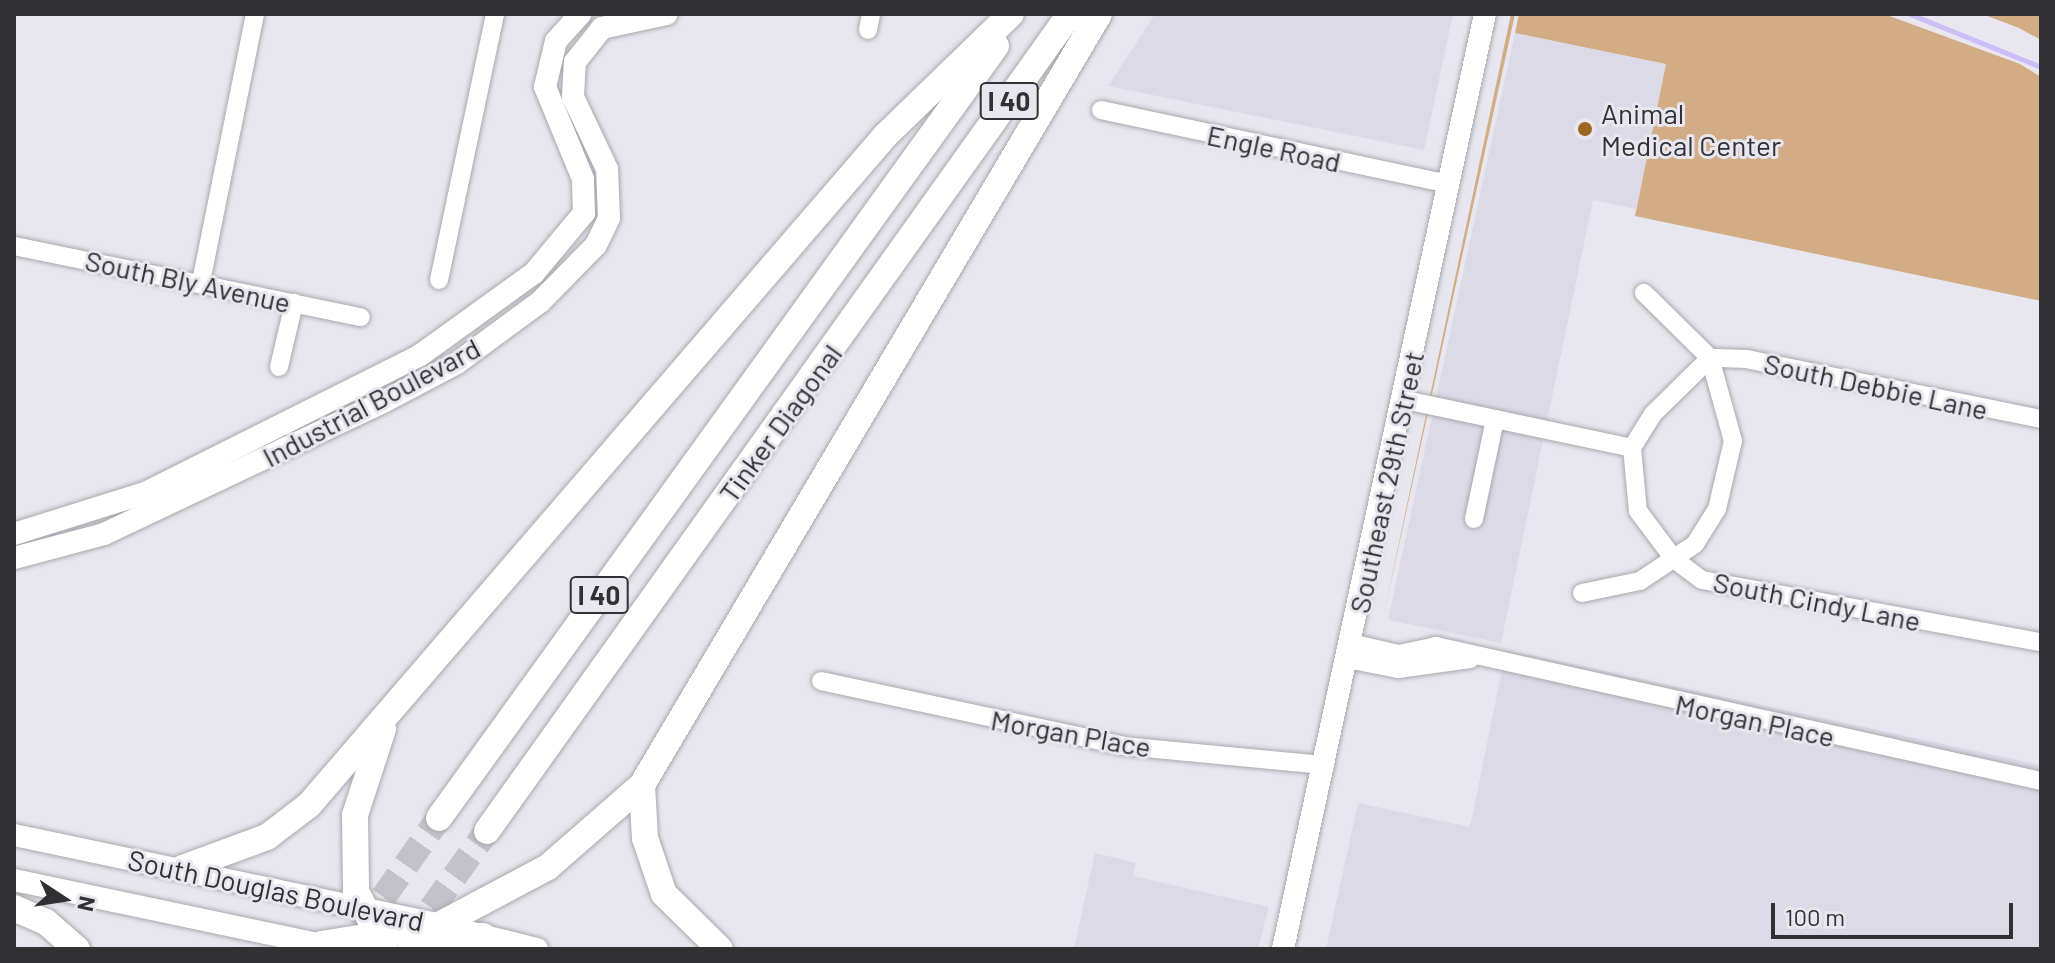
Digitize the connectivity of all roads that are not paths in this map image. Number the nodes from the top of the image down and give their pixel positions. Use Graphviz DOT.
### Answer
graph roads {
  1 [pos="255,14"];
  2 [pos="495,14"];
  3 [pos="580,14"];
  4 [pos="667,14"];
  5 [pos="1011,14"];
  6 [pos="1019,14"];
  7 [pos="1070,14"];
  8 [pos="1099,14"];
  9 [pos="1485,14"];
  10 [pos="1101,110"];
  11 [pos="1448,184"];
  12 [pos="14,246"];
  13 [pos="439,280"];
  14 [pos="201,282"];
  15 [pos="1644,293"];
  16 [pos="294,303"];
  17 [pos="361,317"];
  18 [pos="1710,358"];
  19 [pos="279,367"];
  20 [pos="1405,400"];
  21 [pos="1495,419"];
  22 [pos="2041,419"];
  23 [pos="1632,448"];
  24 [pos="1474,519"];
  25 [pos="14,534"];
  26 [pos="14,558"];
  27 [pos="1674,559"];
  28 [pos="1582,593"];
  29 [pos="2041,642"];
  30 [pos="1349,651"];
  31 [pos="821,681"];
  32 [pos="387,718"];
  33 [pos="1325,765"];
  34 [pos="2041,781"];
  35 [pos="642,785"];
  36 [pos="439,818"];
  37 [pos="487,831"];
  38 [pos="14,835"];
  39 [pos="183,868"];
  40 [pos="14,880"];
  41 [pos="354,906"];
  42 [pos="14,908"];
  43 [pos="439,925"];
  44 [pos="483,936"];
  45 [pos="364,945"];
  46 [pos="77,949"];
  47 [pos="537,949"];
  48 [pos="720,949"];
  49 [pos="1283,949"];
  1 -- 14 [label="street"];
  2 -- 13 [label="street"];
  3 -- 25 [label="main road, Industrial Boulevard"];
  4 -- 26 [label="main road, Industrial Boulevard"];
  5 -- 32 [label="highway"];
  6 -- 36 [label="highway, Tinker Diagonal / I 40"];
  7 -- 37 [label="highway, Tinker Diagonal / I 40"];
  8 -- 35 [label="highway"];
  9 -- 11 [label="main road, Southeast 29th Street"];
  10 -- 11 [label="street, Engle Road"];
  11 -- 20 [label="main road, Southeast 29th Street"];
  12 -- 14 [label="street, South Bly Avenue"];
  14 -- 16 [label="street, South Bly Avenue"];
  15 -- 18 [label="street"];
  16 -- 17 [label="street, South Bly Avenue"];
  16 -- 19 [label="street"];
  18 -- 22 [label="street, South Debbie Lane"];
  18 -- 23 [label="street"];
  18 -- 27 [label="street"];
  20 -- 21 [label="street"];
  20 -- 30 [label="main road, Southeast 29th Street"];
  21 -- 23 [label="street"];
  21 -- 24 [label="street"];
  23 -- 27 [label="street, South Cindy Lane"];
  27 -- 28 [label="street"];
  27 -- 29 [label="street, South Cindy Lane"];
  30 -- 33 [label="main road, Southeast 29th Street"];
  30 -- 34 [label="street, Morgan Place"];
  31 -- 33 [label="street, Morgan Place"];
  32 -- 39 [label="highway"];
  32 -- 41 [label="highway"];
  33 -- 49 [label="main road, Southeast 29th Street"];
  35 -- 43 [label="highway"];
  35 -- 48 [label="highway"];
  38 -- 39 [label="main road, South Douglas Boulevard"];
  39 -- 41 [label="main road, South Douglas Boulevard"];
  40 -- 45 [label="main road, South Douglas Boulevard"];
  41 -- 43 [label="main road, South Douglas Boulevard"];
  41 -- 45 [label="highway"];
  42 -- 46 [label="highway"];
  43 -- 44 [label="main road, South Douglas Boulevard"];
  43 -- 45 [label="highway"];
  44 -- 45 [label="highway"];
  44 -- 47 [label="main road, South Douglas Boulevard"];
}
